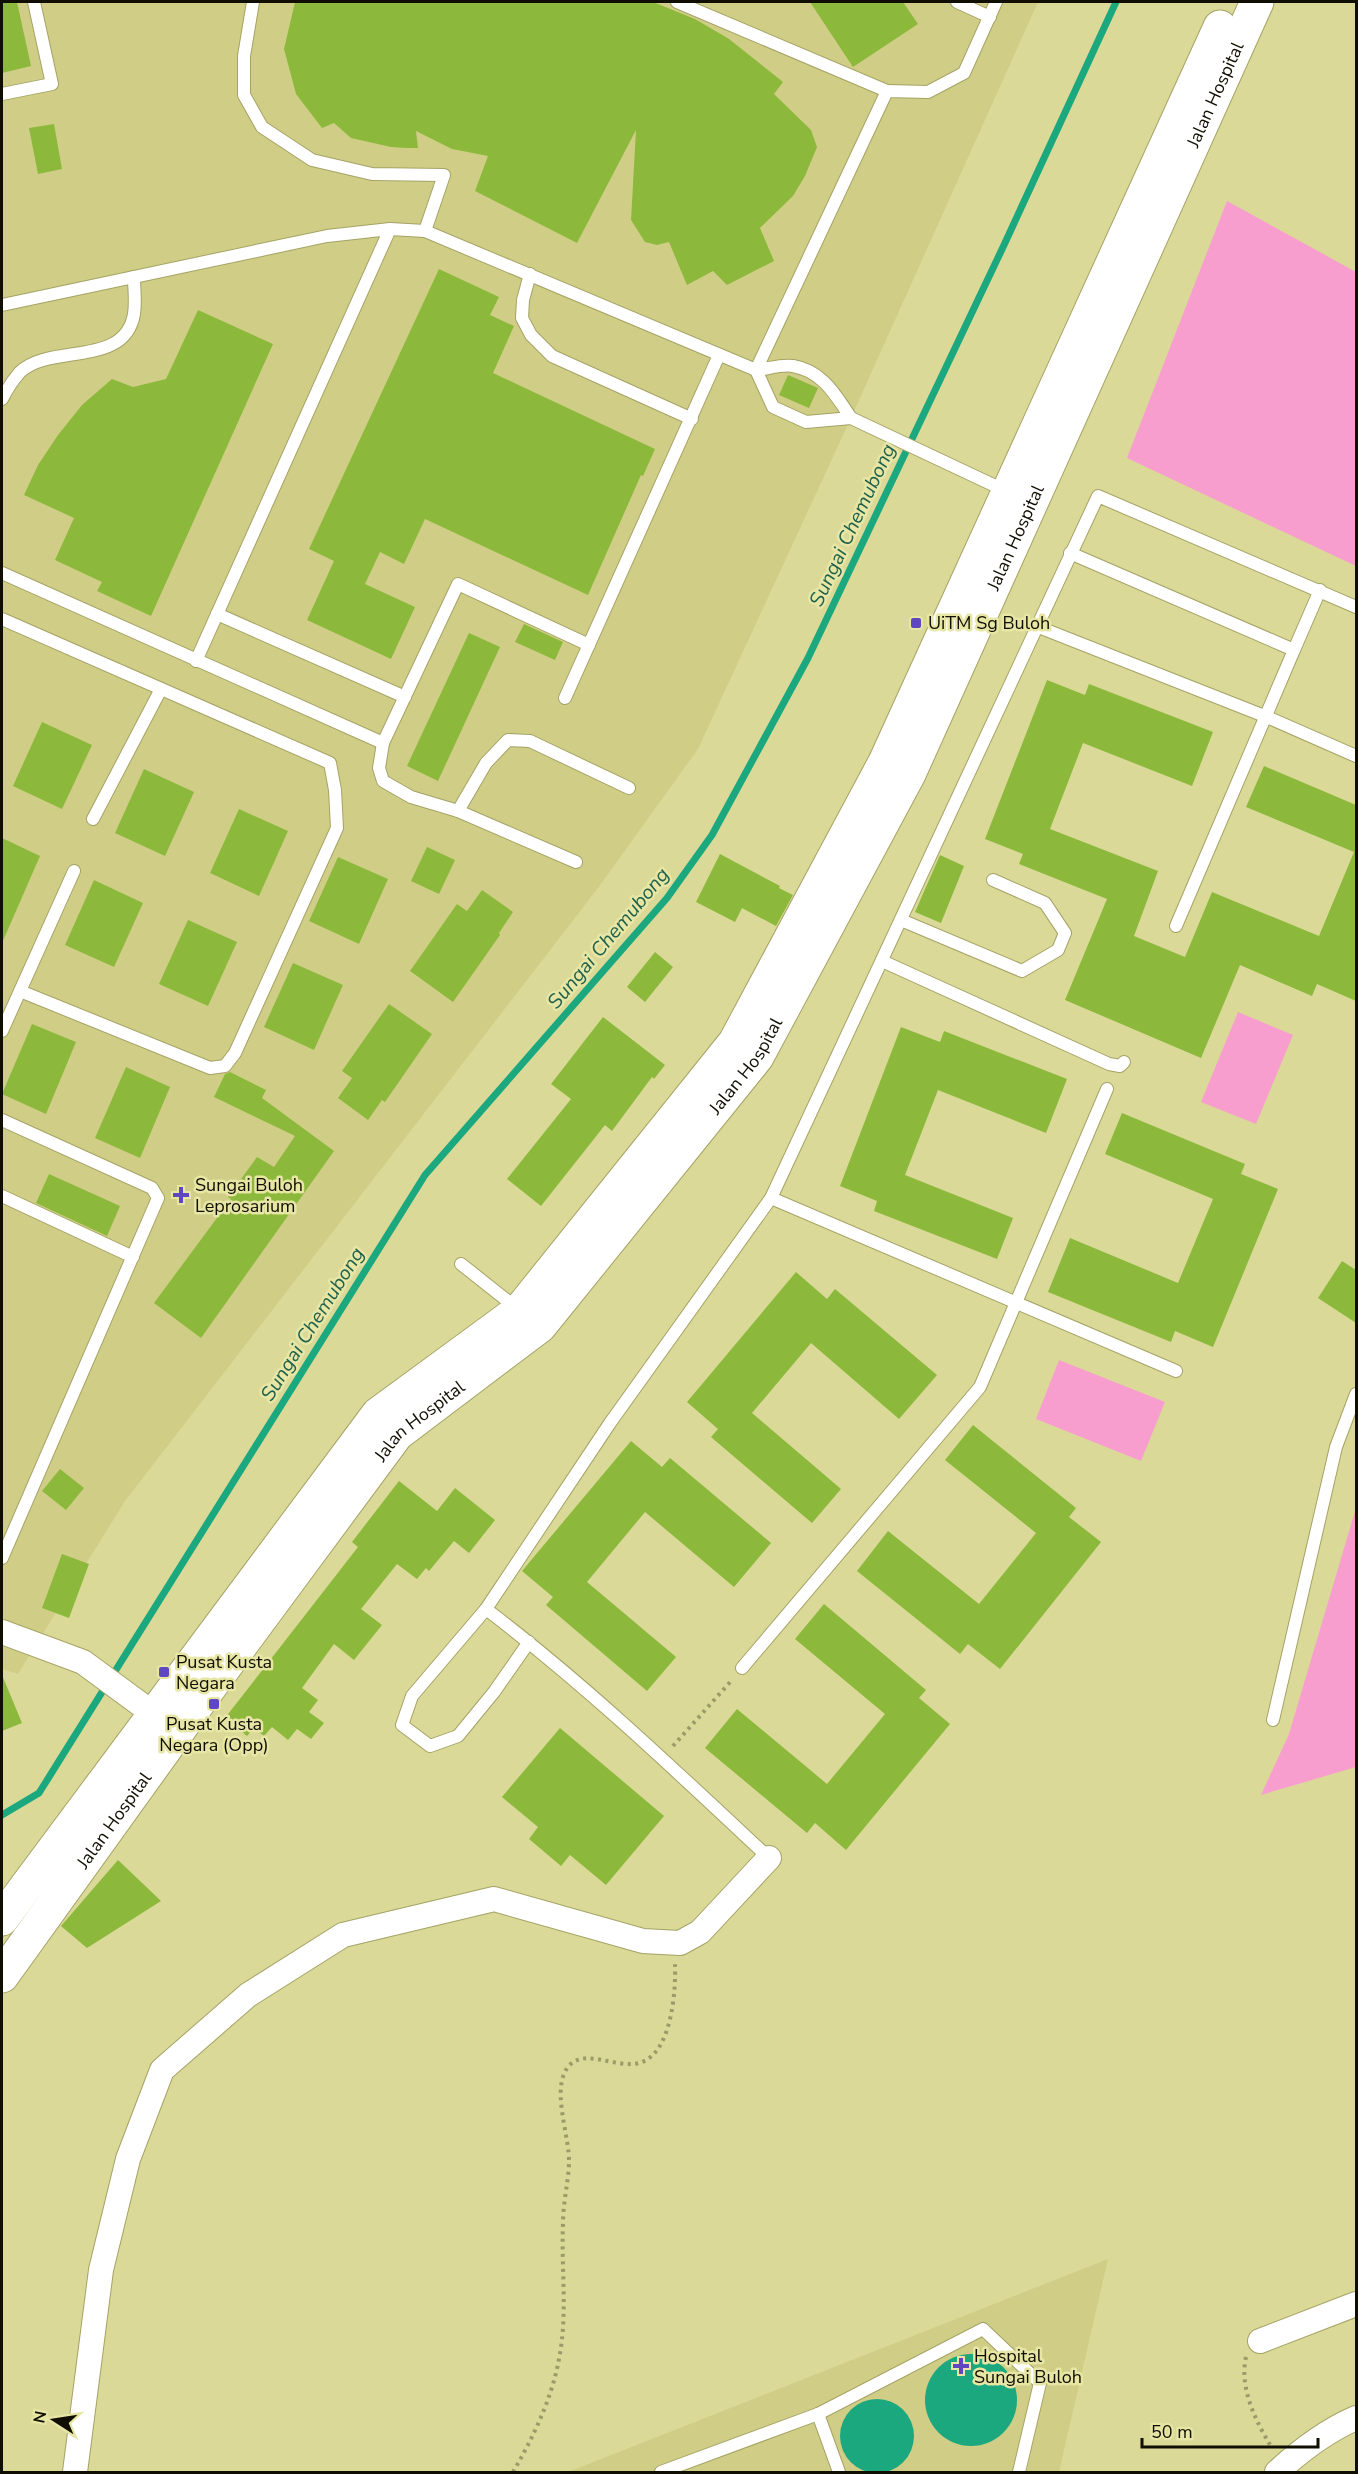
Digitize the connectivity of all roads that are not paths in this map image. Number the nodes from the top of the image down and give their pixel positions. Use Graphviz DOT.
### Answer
graph roads {
  1 [pos="34,2"];
  2 [pos="253,2"];
  3 [pos="677,2"];
  4 [pos="957,2"];
  5 [pos="996,2"];
  6 [pos="1232,2"];
  7 [pos="1257,2"];
  8 [pos="990,17"];
  9 [pos="887,91"];
  10 [pos="2,94"];
  11 [pos="390,229"];
  12 [pos="425,231"];
  13 [pos="530,274"];
  14 [pos="134,277"];
  15 [pos="2,305"];
  16 [pos="719,355"];
  17 [pos="756,370"];
  18 [pos="2,399"];
  19 [pos="851,418"];
  20 [pos="692,419"];
  21 [pos="1007,491"];
  22 [pos="1070,553"];
  23 [pos="2,573"];
  24 [pos="1320,590"];
  25 [pos="1356,607"];
  26 [pos="217,614"];
  27 [pos="2,619"];
  28 [pos="1036,626"];
  29 [pos="589,645"];
  30 [pos="1294,650"];
  31 [pos="196,661"];
  32 [pos="161,689"];
  33 [pos="405,697"];
  34 [pos="565,698"];
  35 [pos="1267,717"];
  36 [pos="383,743"];
  37 [pos="1356,756"];
  38 [pos="628,788"];
  39 [pos="458,811"];
  40 [pos="93,819"];
  41 [pos="576,862"];
  42 [pos="74,871"];
  43 [pos="993,880"];
  44 [pos="901,920"];
  45 [pos="1176,926"];
  46 [pos="882,961"];
  47 [pos="20,991"];
  48 [pos="2,1031"];
  49 [pos="1124,1062"];
  50 [pos="1107,1089"];
  51 [pos="2,1120"];
  52 [pos="2,1196"];
  53 [pos="771,1198"];
  54 [pos="133,1257"];
  55 [pos="461,1264"];
  56 [pos="1016,1303"];
  57 [pos="530,1318"];
  58 [pos="1176,1371"];
  59 [pos="1356,1394"];
  60 [pos="2,1558"];
  61 [pos="486,1609"];
  62 [pos="2,1632"];
  63 [pos="529,1642"];
  64 [pos="742,1668"];
  65 [pos="156,1716"];
  66 [pos="1273,1720"];
  67 [pos="769,1858"];
  68 [pos="2,1919"];
  69 [pos="2,1976"];
  70 [pos="1356,2304"];
  71 [pos="1260,2342"];
  72 [pos="818,2414"];
  73 [pos="1356,2418"];
  74 [pos="75,2472"];
  75 [pos="661,2472"];
  76 [pos="839,2472"];
  77 [pos="1019,2472"];
  78 [pos="1277,2472"];
  1 -- 10 [label="lane"];
  2 -- 12 [label="lane"];
  3 -- 9 [label="lane"];
  4 -- 8 [label="lane"];
  5 -- 8 [label="lane"];
  6 -- 21 [label="main road, Jalan Hospital"];
  7 -- 21 [label="main road, Jalan Hospital"];
  8 -- 9 [label="lane"];
  9 -- 17 [label="lane"];
  11 -- 12 [label="lane"];
  11 -- 14 [label="lane"];
  11 -- 26 [label="lane"];
  12 -- 13 [label="lane"];
  13 -- 16 [label="lane"];
  13 -- 20 [label="lane"];
  14 -- 15 [label="lane"];
  14 -- 18 [label="lane"];
  16 -- 17 [label="lane"];
  16 -- 20 [label="lane"];
  17 -- 19 [label="lane"];
  17 -- 19 [label="lane"];
  19 -- 21 [label="lane"];
  20 -- 29 [label="lane"];
  21 -- 57 [label="main road, Jalan Hospital"];
  22 -- 24 [label="lane"];
  22 -- 28 [label="lane"];
  22 -- 30 [label="lane"];
  23 -- 31 [label="lane"];
  24 -- 25 [label="lane"];
  24 -- 30 [label="lane"];
  26 -- 31 [label="lane"];
  26 -- 33 [label="lane"];
  27 -- 32 [label="lane"];
  28 -- 35 [label="lane"];
  28 -- 44 [label="lane"];
  29 -- 33 [label="lane"];
  29 -- 34 [label="lane"];
  30 -- 35 [label="lane"];
  31 -- 36 [label="lane"];
  32 -- 40 [label="lane"];
  32 -- 47 [label="lane"];
  33 -- 36 [label="lane"];
  35 -- 37 [label="lane"];
  35 -- 45 [label="lane"];
  36 -- 39 [label="lane"];
  38 -- 39 [label="lane"];
  39 -- 41 [label="lane"];
  42 -- 47 [label="lane"];
  43 -- 44 [label="lane"];
  44 -- 46 [label="lane"];
  46 -- 49 [label="lane"];
  46 -- 53 [label="lane"];
  47 -- 48 [label="lane"];
  50 -- 56 [label="lane"];
  51 -- 54 [label="lane"];
  52 -- 54 [label="lane"];
  53 -- 56 [label="lane"];
  53 -- 61 [label="lane"];
  54 -- 60 [label="lane"];
  55 -- 57 [label="lane"];
  56 -- 58 [label="lane"];
  56 -- 64 [label="lane"];
  57 -- 65 [label="main road, Jalan Hospital"];
  59 -- 66 [label="lane"];
  61 -- 63 [label="lane"];
  61 -- 63 [label="lane"];
  62 -- 65 [label="street"];
  63 -- 67 [label="lane"];
  65 -- 68 [label="main road, Jalan Hospital"];
  65 -- 69 [label="main road, Jalan Hospital"];
  67 -- 74 [label="street"];
  70 -- 71 [label="street"];
  72 -- 75 [label="lane"];
  72 -- 76 [label="lane"];
  72 -- 77 [label="lane"];
  73 -- 78 [label="street"];
}
